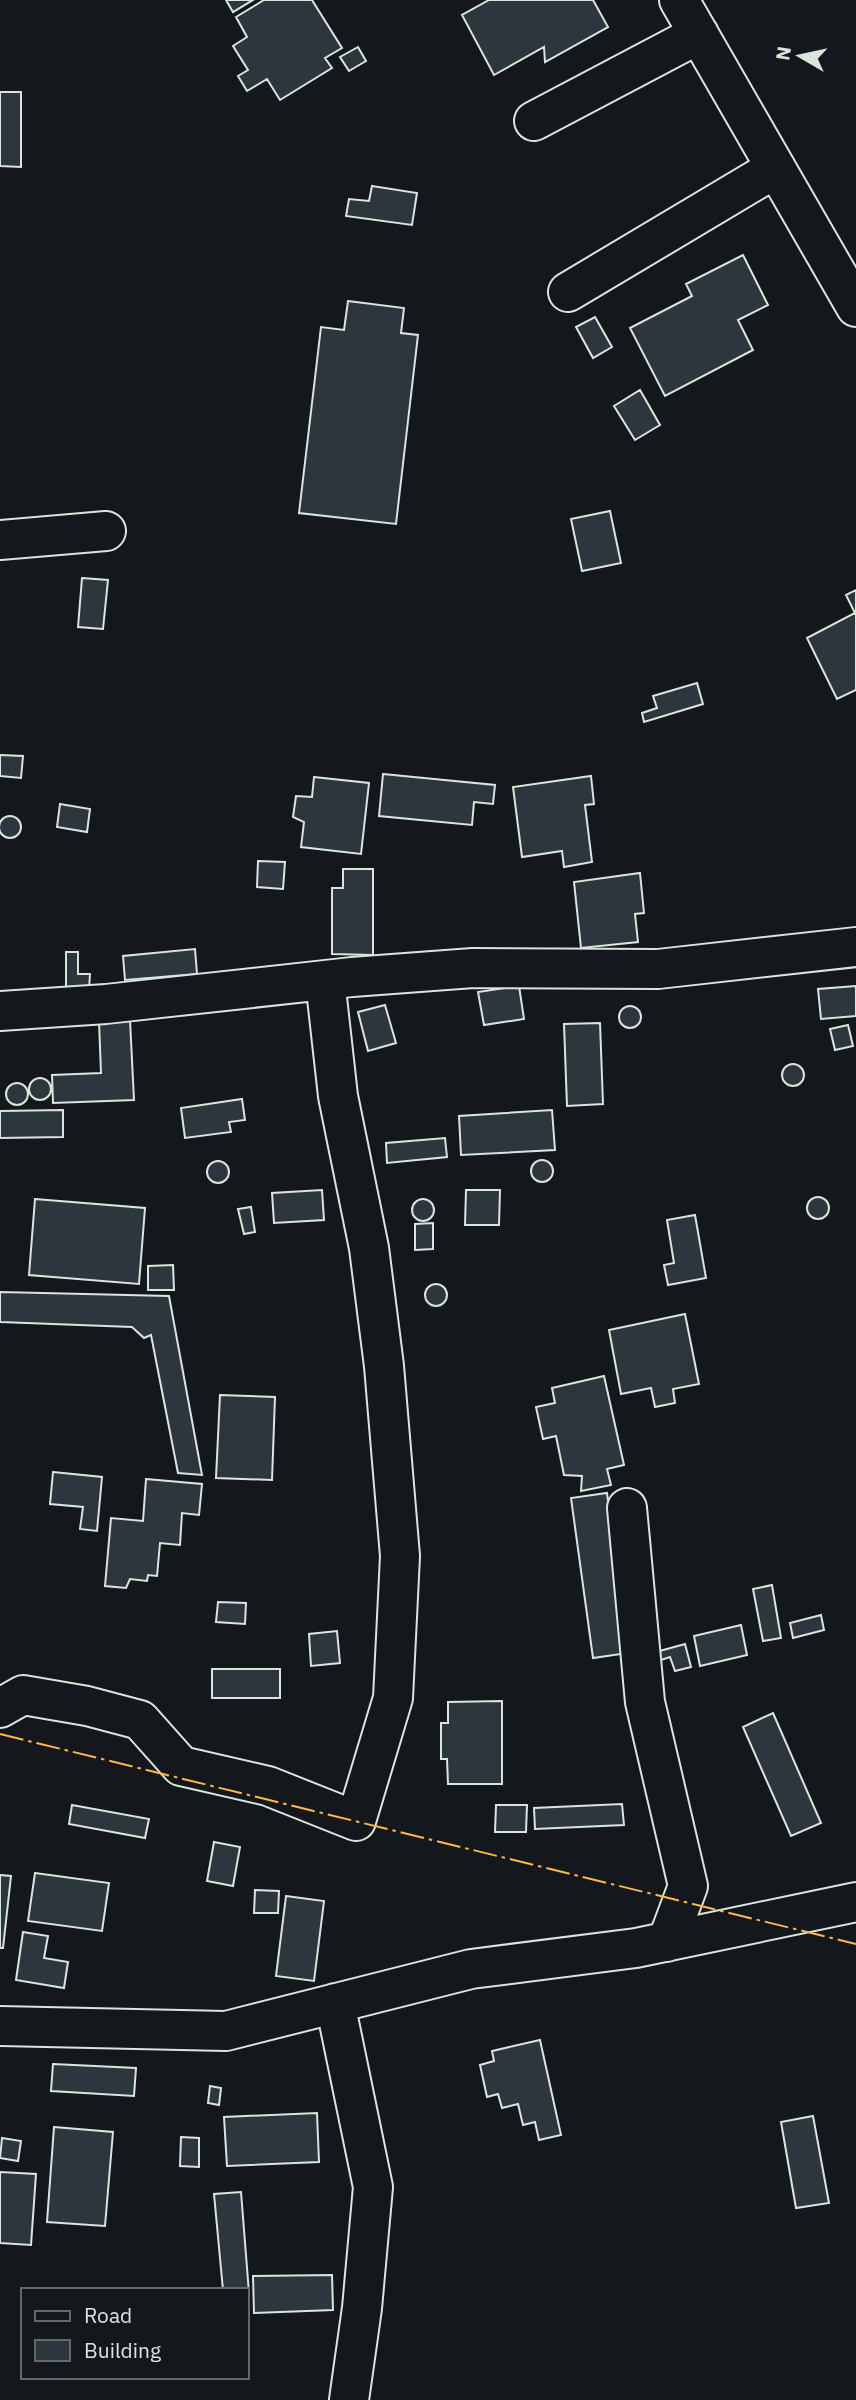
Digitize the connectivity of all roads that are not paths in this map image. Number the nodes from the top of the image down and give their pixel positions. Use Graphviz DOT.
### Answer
graph roads {
  1 [pos="679,0"];
  2 [pos="699,34"];
  3 [pos="534,121"];
  4 [pos="776,168"];
  5 [pos="568,292"];
  6 [pos="856,307"];
  7 [pos="106,531"];
  8 [pos="0,540"];
  9 [pos="856,947"];
  10 [pos="325,981"];
  11 [pos="0,1011"];
  12 [pos="627,1508"];
  13 [pos="0,1709"];
  14 [pos="856,1902"];
  15 [pos="667,1942"];
  16 [pos="335,2003"];
  17 [pos="0,2026"];
  18 [pos="349,2400"];
  1 -- 2 [label="street"];
  2 -- 3 [label="street"];
  2 -- 4 [label="street"];
  4 -- 5 [label="street"];
  4 -- 6 [label="street"];
  7 -- 8 [label="street"];
  9 -- 10 [label="street"];
  10 -- 11 [label="street"];
  10 -- 13 [label="street"];
  12 -- 15 [label="street"];
  14 -- 15 [label="street"];
  15 -- 16 [label="street"];
  16 -- 17 [label="street"];
  16 -- 18 [label="street"];
}
